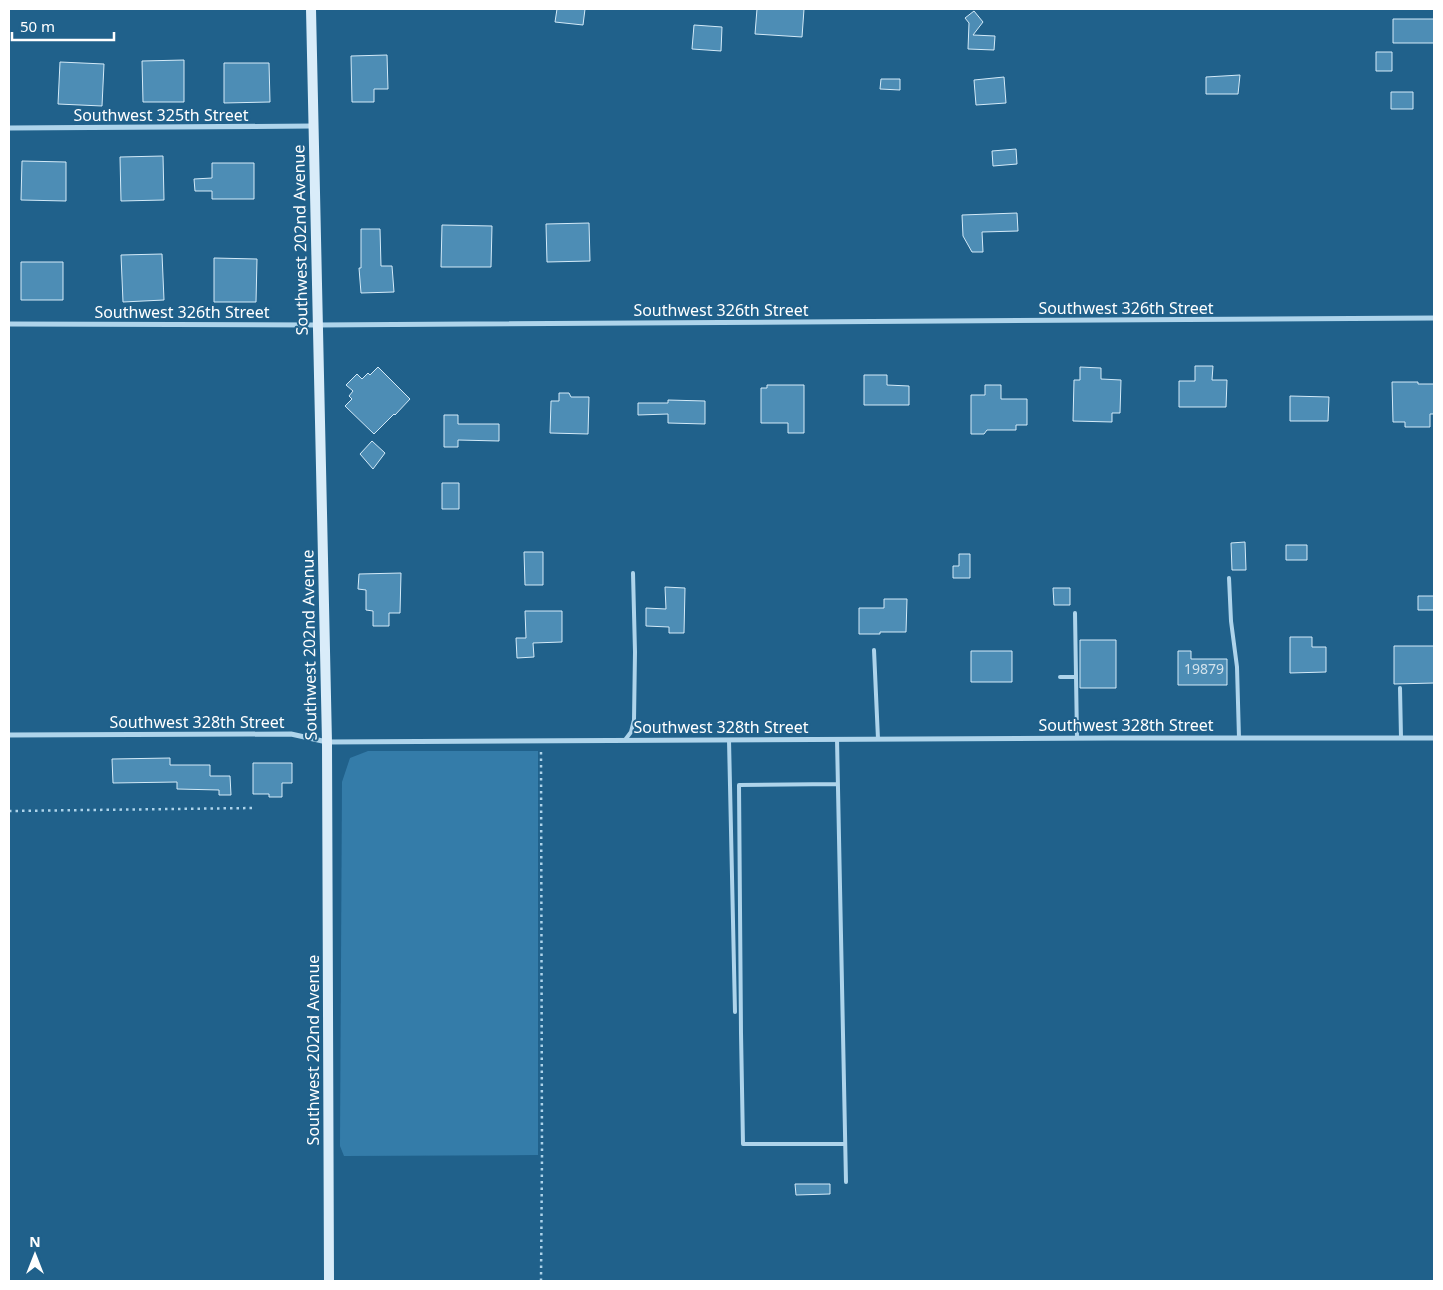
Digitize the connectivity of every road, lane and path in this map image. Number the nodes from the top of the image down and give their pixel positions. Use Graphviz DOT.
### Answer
graph roads {
  1 [pos="311,9"];
  2 [pos="313,126"];
  3 [pos="9,128"];
  4 [pos="1434,318"];
  5 [pos="9,324"];
  6 [pos="317,325"];
  7 [pos="633,572"];
  8 [pos="1229,578"];
  9 [pos="1075,613"];
  10 [pos="874,650"];
  11 [pos="1060,677"];
  12 [pos="1076,677"];
  13 [pos="1400,688"];
  14 [pos="9,735"];
  15 [pos="1077,738"];
  16 [pos="1239,738"];
  17 [pos="1401,738"];
  18 [pos="1434,738"];
  19 [pos="837,739"];
  20 [pos="878,739"];
  21 [pos="541,740"];
  22 [pos="625,740"];
  23 [pos="729,740"];
  24 [pos="327,742"];
  25 [pos="838,784"];
  26 [pos="254,808"];
  27 [pos="9,810"];
  28 [pos="735,1012"];
  29 [pos="845,1144"];
  30 [pos="846,1182"];
  31 [pos="329,1281"];
  32 [pos="541,1281"];
  1 -- 2 [label="street, Southwest 202nd Avenue"];
  2 -- 3 [label="street, Southwest 325th Street"];
  2 -- 6 [label="street, Southwest 202nd Avenue"];
  4 -- 6 [label="street, Southwest 326th Street"];
  5 -- 6 [label="street, Southwest 326th Street"];
  6 -- 24 [label="street, Southwest 202nd Avenue"];
  7 -- 22 [label="lane"];
  8 -- 16 [label="lane"];
  9 -- 12 [label="lane"];
  10 -- 20 [label="lane"];
  11 -- 12 [label="lane"];
  12 -- 15 [label="lane"];
  13 -- 17 [label="lane"];
  14 -- 24 [label="street, Southwest 328th Street"];
  15 -- 16 [label="street, Southwest 328th Street"];
  15 -- 20 [label="street, Southwest 328th Street"];
  16 -- 17 [label="street, Southwest 328th Street"];
  17 -- 18 [label="street, Southwest 328th Street"];
  19 -- 20 [label="street, Southwest 328th Street"];
  19 -- 23 [label="street, Southwest 328th Street"];
  19 -- 25 [label="lane"];
  21 -- 22 [label="street, Southwest 328th Street"];
  21 -- 24 [label="street, Southwest 328th Street"];
  21 -- 32 [label="path"];
  22 -- 23 [label="street, Southwest 328th Street"];
  23 -- 28 [label="lane"];
  24 -- 31 [label="street, Southwest 202nd Avenue"];
  25 -- 29 [label="lane"];
  25 -- 29 [label="lane"];
  26 -- 27 [label="path"];
  29 -- 30 [label="lane"];
}
